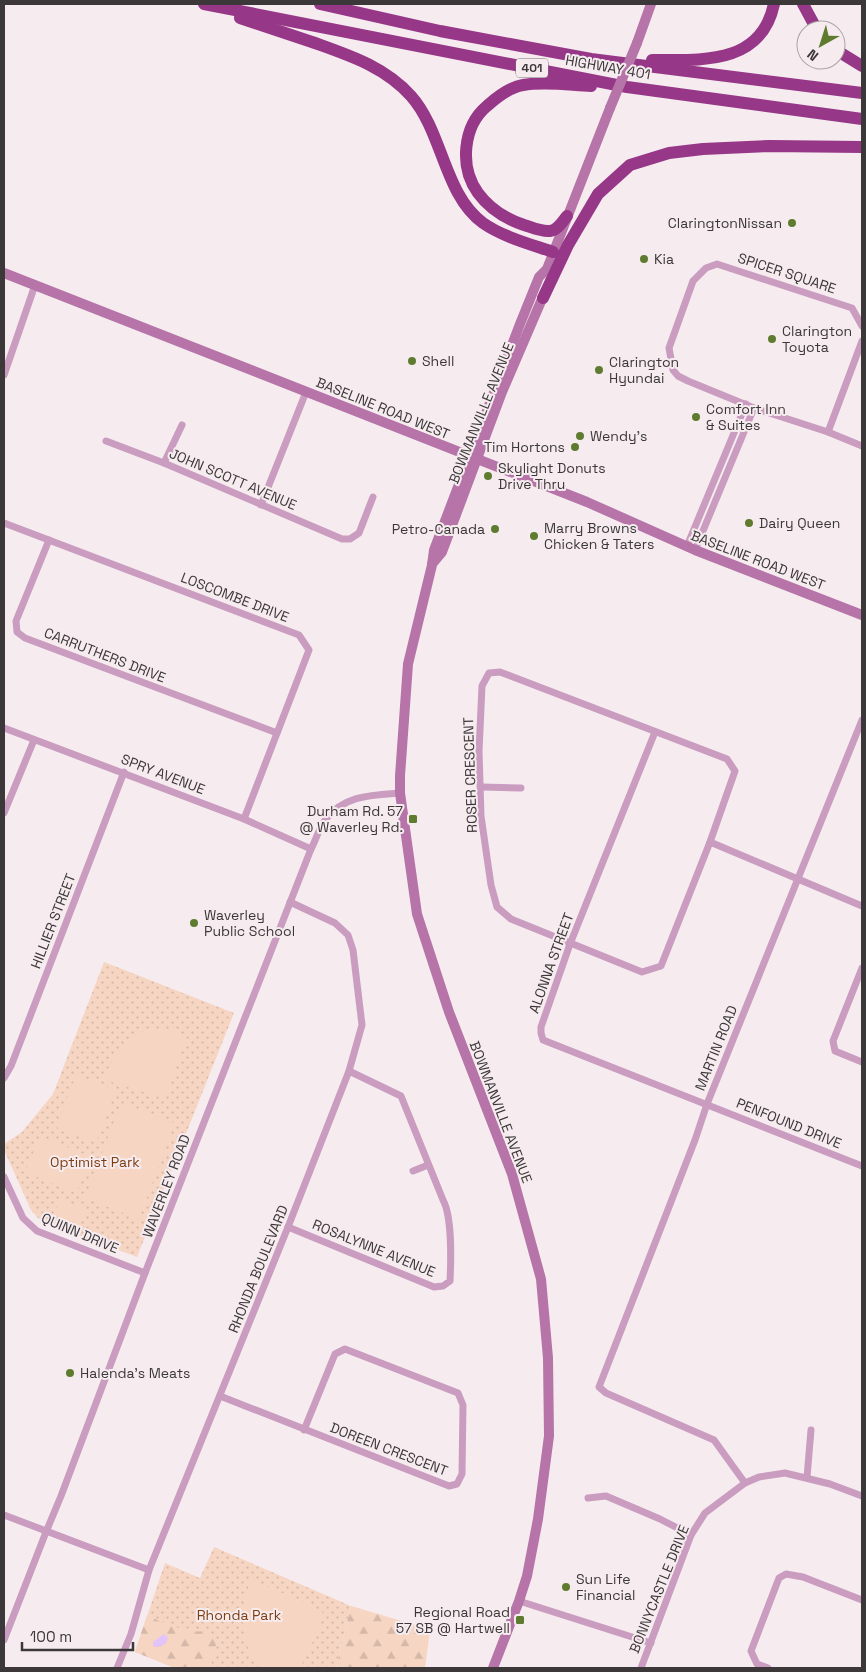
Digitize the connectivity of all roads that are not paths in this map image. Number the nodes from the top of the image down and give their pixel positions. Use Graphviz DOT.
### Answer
graph roads {
  1 [pos="200,4"];
  2 [pos="204,4"];
  3 [pos="320,4"];
  4 [pos="651,4"];
  5 [pos="774,4"];
  6 [pos="803,4"];
  7 [pos="812,20"];
  8 [pos="846,56"];
  9 [pos="591,59"];
  10 [pos="862,66"];
  11 [pos="627,87"];
  12 [pos="862,94"];
  13 [pos="862,119"];
  14 [pos="862,147"];
  15 [pos="567,216"];
  16 [pos="553,252"];
  17 [pos="546,269"];
  18 [pos="4,273"];
  19 [pos="36,285"];
  20 [pos="543,298"];
  21 [pos="862,326"];
  22 [pos="862,342"];
  23 [pos="4,375"];
  24 [pos="306,392"];
  25 [pos="746,404"];
  26 [pos="754,408"];
  27 [pos="182,425"];
  28 [pos="828,432"];
  29 [pos="106,441"];
  30 [pos="862,446"];
  31 [pos="472,458"];
  32 [pos="164,463"];
  33 [pos="373,497"];
  34 [pos="261,505"];
  35 [pos="4,522"];
  36 [pos="49,540"];
  37 [pos="691,548"];
  38 [pos="862,615"];
  39 [pos="862,720"];
  40 [pos="4,728"];
  41 [pos="655,732"];
  42 [pos="277,734"];
  43 [pos="34,740"];
  44 [pos="124,772"];
  45 [pos="482,787"];
  46 [pos="521,788"];
  47 [pos="400,793"];
  48 [pos="4,812"];
  49 [pos="244,818"];
  50 [pos="710,842"];
  51 [pos="311,849"];
  52 [pos="798,879"];
  53 [pos="290,902"];
  54 [pos="862,906"];
  55 [pos="570,944"];
  56 [pos="862,968"];
  57 [pos="862,1062"];
  58 [pos="349,1071"];
  59 [pos="4,1078"];
  60 [pos="707,1104"];
  61 [pos="428,1165"];
  62 [pos="862,1166"];
  63 [pos="413,1171"];
  64 [pos="4,1177"];
  65 [pos="288,1227"];
  66 [pos="145,1274"];
  67 [pos="220,1396"];
  68 [pos="304,1430"];
  69 [pos="811,1430"];
  70 [pos="807,1477"];
  71 [pos="745,1483"];
  72 [pos="862,1496"];
  73 [pos="588,1498"];
  74 [pos="4,1516"];
  75 [pos="46,1532"];
  76 [pos="691,1536"];
  77 [pos="149,1570"];
  78 [pos="862,1600"];
  79 [pos="519,1601"];
  80 [pos="4,1640"];
  81 [pos="651,1643"];
  82 [pos="117,1668"];
  83 [pos="493,1668"];
  84 [pos="641,1668"];
  85 [pos="768,1668"];
  1 -- 16 [label="highway"];
  2 -- 11 [label="highway, HIGHWAY 401 / 401"];
  3 -- 9 [label="highway, HIGHWAY 401 / 401"];
  4 -- 15 [label="main road, BOWMANVILLE AVENUE, bridge"];
  5 -- 9 [label="highway"];
  6 -- 7 [label="highway"];
  8 -- 10 [label="highway"];
  9 -- 12 [label="highway, HIGHWAY 401 / 401"];
  11 -- 13 [label="highway, HIGHWAY 401 / 401"];
  11 -- 15 [label="highway"];
  14 -- 20 [label="highway"];
  15 -- 16 [label="main road, BOWMANVILLE AVENUE"];
  16 -- 17 [label="main road, BOWMANVILLE AVENUE"];
  17 -- 20 [label="main road, BOWMANVILLE AVENUE"];
  17 -- 31 [label="main road, BOWMANVILLE AVENUE"];
  18 -- 19 [label="main road, BASELINE ROAD WEST"];
  19 -- 23 [label="street"];
  19 -- 24 [label="main road, BASELINE ROAD WEST"];
  20 -- 31 [label="main road, BOWMANVILLE AVENUE"];
  21 -- 25 [label="street, SPICER SQUARE"];
  22 -- 28 [label="street"];
  24 -- 31 [label="main road, BASELINE ROAD WEST"];
  24 -- 34 [label="street"];
  25 -- 26 [label="street, SPICER SQUARE"];
  25 -- 37 [label="street"];
  26 -- 28 [label="street, SPICER SQUARE"];
  26 -- 37 [label="street"];
  27 -- 32 [label="street"];
  28 -- 30 [label="street, SPICER SQUARE"];
  29 -- 32 [label="street, JOHN SCOTT AVENUE"];
  31 -- 37 [label="main road, BASELINE ROAD WEST"];
  31 -- 47 [label="main road, BOWMANVILLE AVENUE"];
  32 -- 34 [label="street, JOHN SCOTT AVENUE"];
  33 -- 34 [label="street, JOHN SCOTT AVENUE"];
  35 -- 36 [label="street, LOSCOMBE DRIVE"];
  36 -- 42 [label="street, LOSCOMBE DRIVE"];
  36 -- 42 [label="street, CARRUTHERS DRIVE"];
  37 -- 38 [label="main road, BASELINE ROAD WEST"];
  39 -- 52 [label="street, MARTIN ROAD"];
  40 -- 43 [label="street, SPRY AVENUE"];
  41 -- 45 [label="street, ROSER CRESCENT"];
  41 -- 50 [label="street, ROSER CRESCENT"];
  41 -- 55 [label="street, ALONNA STREET"];
  42 -- 49 [label="street, LOSCOMBE DRIVE"];
  43 -- 44 [label="street, SPRY AVENUE"];
  43 -- 48 [label="street"];
  44 -- 49 [label="street, SPRY AVENUE"];
  44 -- 59 [label="street, HILLIER STREET"];
  45 -- 46 [label="street"];
  45 -- 55 [label="street, ROSER CRESCENT"];
  47 -- 51 [label="street, WAVERLEY ROAD"];
  47 -- 79 [label="main road, BOWMANVILLE AVENUE"];
  49 -- 51 [label="street, SPRY AVENUE"];
  50 -- 52 [label="street"];
  50 -- 55 [label="street, ROSER CRESCENT"];
  51 -- 53 [label="street, WAVERLEY ROAD"];
  52 -- 54 [label="street"];
  52 -- 60 [label="street, MARTIN ROAD"];
  53 -- 58 [label="street, RHONDA BOULEVARD"];
  53 -- 66 [label="street, WAVERLEY ROAD"];
  55 -- 60 [label="street, ALONNA STREET"];
  56 -- 57 [label="street"];
  58 -- 61 [label="street, ROSALYNNE AVENUE"];
  58 -- 65 [label="street, RHONDA BOULEVARD"];
  60 -- 62 [label="street, PENFOUND DRIVE"];
  60 -- 71 [label="street, MARTIN ROAD"];
  61 -- 63 [label="street"];
  61 -- 65 [label="street, ROSALYNNE AVENUE"];
  64 -- 66 [label="street, QUINN DRIVE"];
  65 -- 67 [label="street, RHONDA BOULEVARD"];
  66 -- 75 [label="street, WAVERLEY ROAD"];
  67 -- 68 [label="street, DOREEN CRESCENT"];
  67 -- 77 [label="street, RHONDA BOULEVARD"];
  68 -- 68 [label="street, DOREEN CRESCENT"];
  69 -- 70 [label="street"];
  70 -- 71 [label="street, BONNYCASTLE DRIVE"];
  70 -- 72 [label="street, BONNYCASTLE DRIVE"];
  71 -- 76 [label="street, BONNYCASTLE DRIVE"];
  73 -- 76 [label="street"];
  74 -- 75 [label="street"];
  75 -- 77 [label="street"];
  75 -- 80 [label="street, WAVERLEY ROAD"];
  76 -- 81 [label="street, BONNYCASTLE DRIVE"];
  77 -- 82 [label="street, RHONDA BOULEVARD"];
  78 -- 85 [label="street"];
  79 -- 81 [label="street"];
  79 -- 83 [label="main road, BOWMANVILLE AVENUE"];
  81 -- 84 [label="street, BONNYCASTLE DRIVE"];
}
